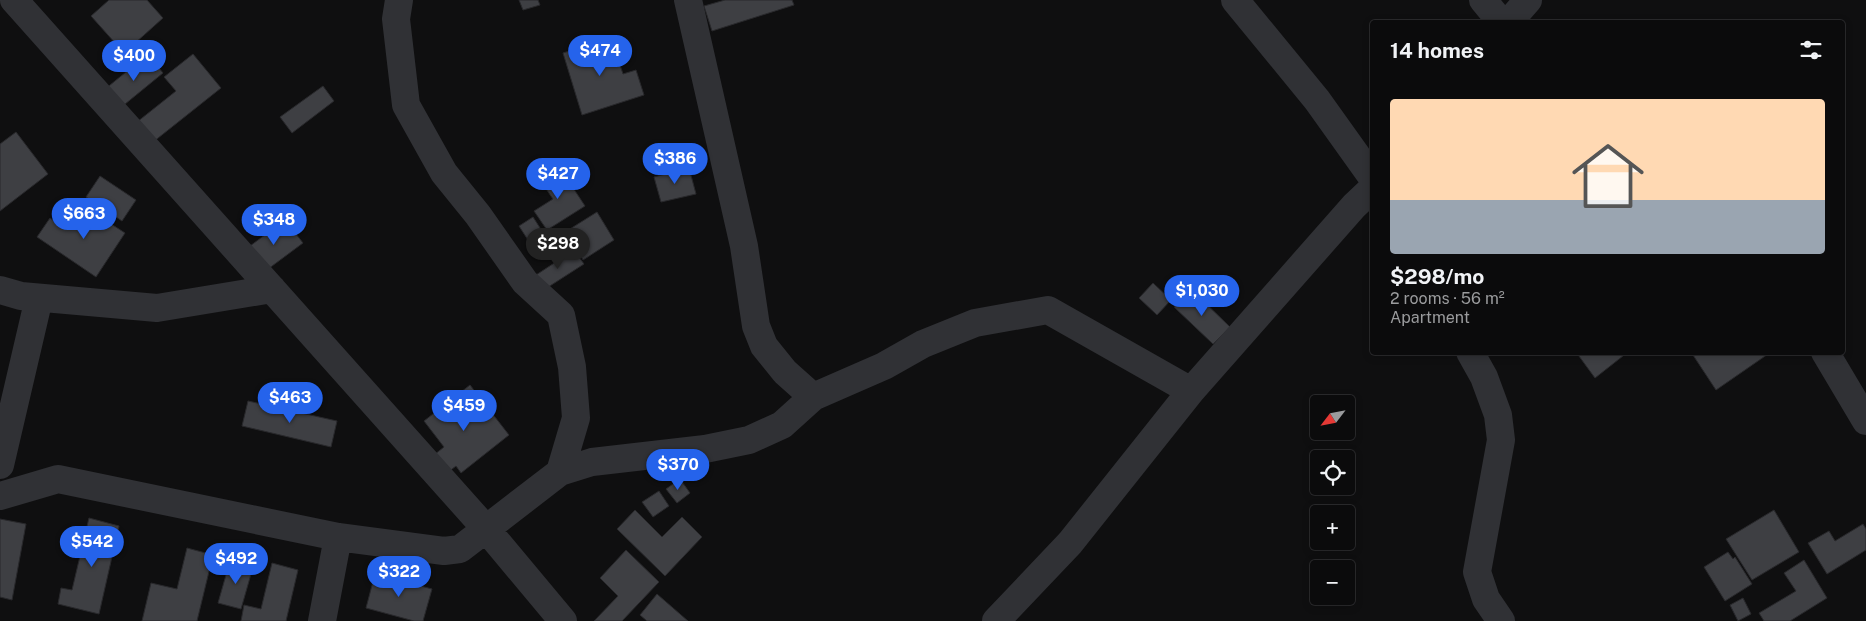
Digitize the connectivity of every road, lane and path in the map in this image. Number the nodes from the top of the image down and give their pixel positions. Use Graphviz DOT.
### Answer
graph roads {
  1 [pos="14,0"];
  2 [pos="399,0"];
  3 [pos="688,0"];
  4 [pos="1235,0"];
  5 [pos="1483,0"];
  6 [pos="1519,15"];
  7 [pos="1370,174"];
  8 [pos="1370,191"];
  9 [pos="272,289"];
  10 [pos="0,290"];
  11 [pos="39,298"];
  12 [pos="1472,355"];
  13 [pos="1827,355"];
  14 [pos="1191,391"];
  15 [pos="813,397"];
  16 [pos="1866,421"];
  17 [pos="0,464"];
  18 [pos="560,472"];
  19 [pos="0,496"];
  20 [pos="487,530"];
  21 [pos="338,537"];
  22 [pos="322,621"];
  23 [pos="563,621"];
  24 [pos="996,621"];
  25 [pos="1501,621"];
  1 -- 9 [label="street"];
  2 -- 18 [label="street"];
  3 -- 15 [label="street"];
  4 -- 7 [label="street"];
  5 -- 6 [label="street"];
  8 -- 14 [label="street"];
  9 -- 11 [label="street"];
  9 -- 20 [label="street"];
  10 -- 11 [label="street"];
  11 -- 17 [label="street"];
  12 -- 25 [label="street"];
  13 -- 16 [label="street"];
  14 -- 15 [label="street"];
  14 -- 24 [label="street"];
  15 -- 18 [label="street"];
  18 -- 20 [label="street"];
  19 -- 21 [label="street"];
  20 -- 21 [label="street"];
  20 -- 23 [label="street"];
  21 -- 22 [label="street"];
}
